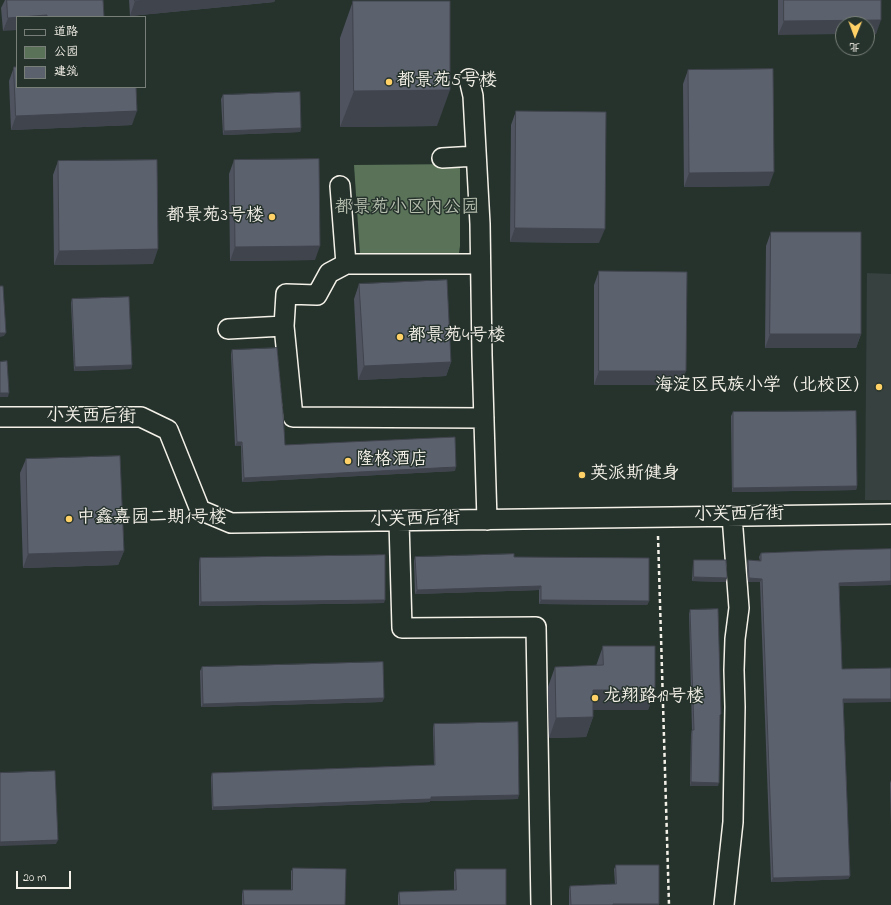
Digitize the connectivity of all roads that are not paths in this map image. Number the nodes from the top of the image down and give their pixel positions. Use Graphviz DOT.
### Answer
graph roads {
  1 [pos="469,79"];
  2 [pos="476,156"];
  3 [pos="442,158"];
  4 [pos="340,186"];
  5 [pos="346,264"];
  6 [pos="480,264"];
  7 [pos="284,326"];
  8 [pos="228,329"];
  9 [pos="0,417"];
  10 [pos="484,418"];
  11 [pos="891,514"];
  12 [pos="732,516"];
  13 [pos="486,520"];
  14 [pos="399,521"];
  15 [pos="541,905"];
  16 [pos="724,905"];
  1 -- 2 [label="street"];
  2 -- 3 [label="street"];
  2 -- 6 [label="street"];
  4 -- 5 [label="street"];
  5 -- 6 [label="street"];
  5 -- 7 [label="street"];
  6 -- 10 [label="street"];
  7 -- 8 [label="street"];
  7 -- 10 [label="street"];
  9 -- 14 [label="street, 小关西后街"];
  10 -- 13 [label="street"];
  11 -- 12 [label="street, 小关西后街"];
  12 -- 13 [label="street, 小关西后街"];
  12 -- 16 [label="street"];
  13 -- 14 [label="street, 小关西后街"];
  14 -- 15 [label="street"];
}
